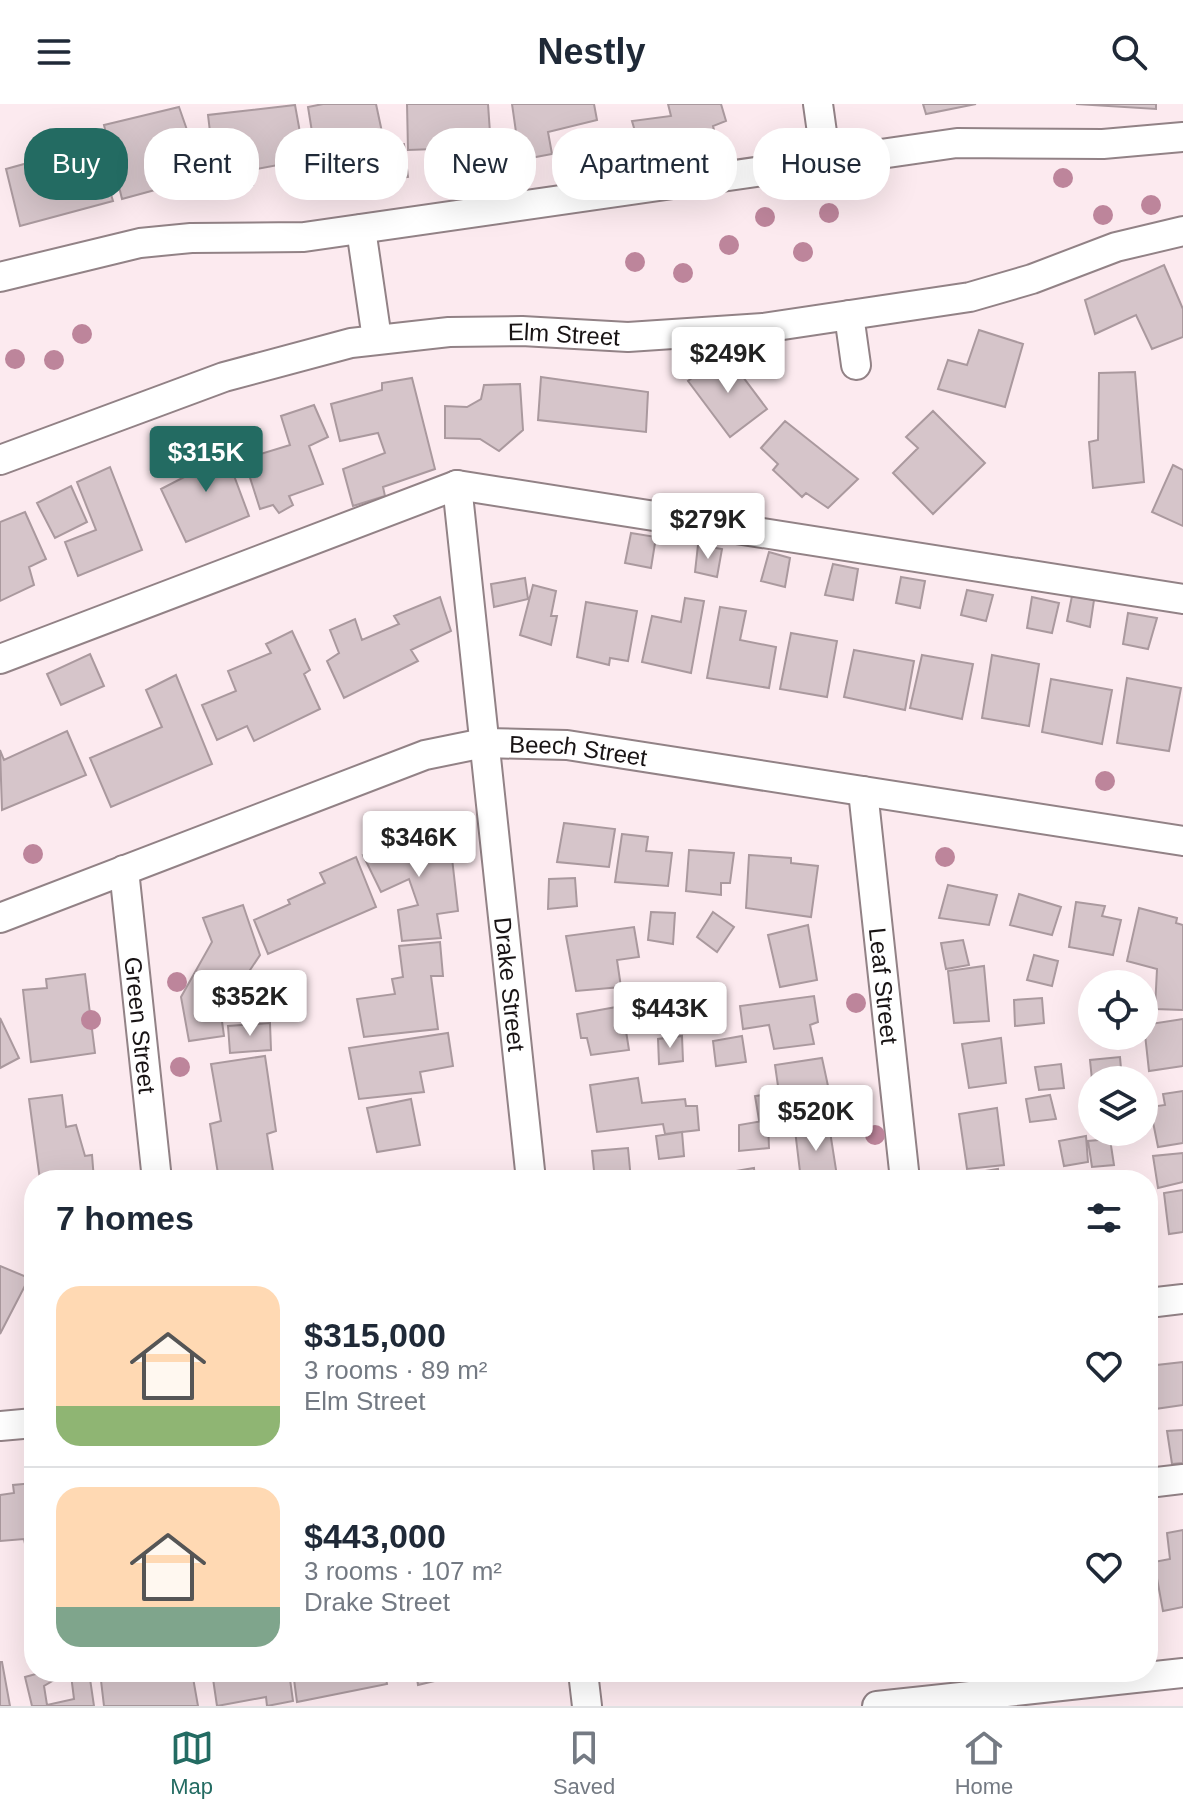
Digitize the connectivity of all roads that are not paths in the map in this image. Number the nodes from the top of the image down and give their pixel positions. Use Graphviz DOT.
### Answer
graph roads {
  1 [pos="818,104"];
  2 [pos="821,128"];
  3 [pos="1183,137"];
  4 [pos="890,152"];
  5 [pos="753,172"];
  6 [pos="361,229"];
  7 [pos="1183,231"];
  8 [pos="0,277"];
  9 [pos="849,315"];
  10 [pos="377,339"];
  11 [pos="856,365"];
  12 [pos="0,460"];
  13 [pos="457,485"];
  14 [pos="1183,599"];
  15 [pos="0,659"];
  16 [pos="484,743"];
  17 [pos="863,791"];
  18 [pos="1183,841"];
  19 [pos="124,870"];
  20 [pos="0,918"];
  21 [pos="156,1170"];
  22 [pos="530,1170"];
  23 [pos="904,1170"];
  24 [pos="1183,1299"];
  25 [pos="1158,1302"];
  26 [pos="24,1424"];
  27 [pos="0,1426"];
  28 [pos="1183,1479"];
  29 [pos="1158,1482"];
  30 [pos="1183,1673"];
  31 [pos="1158,1676"];
  32 [pos="584,1682"];
  33 [pos="1100,1682"];
  34 [pos="587,1706"];
  35 [pos="877,1706"];
  1 -- 2 [label="street"];
  3 -- 4 [label="street"];
  5 -- 6 [label="street"];
  6 -- 8 [label="street"];
  6 -- 10 [label="street"];
  7 -- 9 [label="street, Elm Street"];
  9 -- 10 [label="street, Elm Street"];
  9 -- 11 [label="street"];
  10 -- 12 [label="street, Elm Street"];
  13 -- 14 [label="street"];
  13 -- 15 [label="street"];
  13 -- 16 [label="street, Drake Street"];
  16 -- 17 [label="street, Beech Street"];
  16 -- 19 [label="street, Beech Street"];
  16 -- 22 [label="street, Drake Street"];
  17 -- 18 [label="street, Beech Street"];
  17 -- 23 [label="street, Leaf Street"];
  19 -- 20 [label="street, Beech Street"];
  19 -- 21 [label="street, Green Street"];
  24 -- 25 [label="street"];
  26 -- 27 [label="street"];
  28 -- 29 [label="street"];
  30 -- 31 [label="street"];
  32 -- 34 [label="street"];
  33 -- 35 [label="street"];
}
